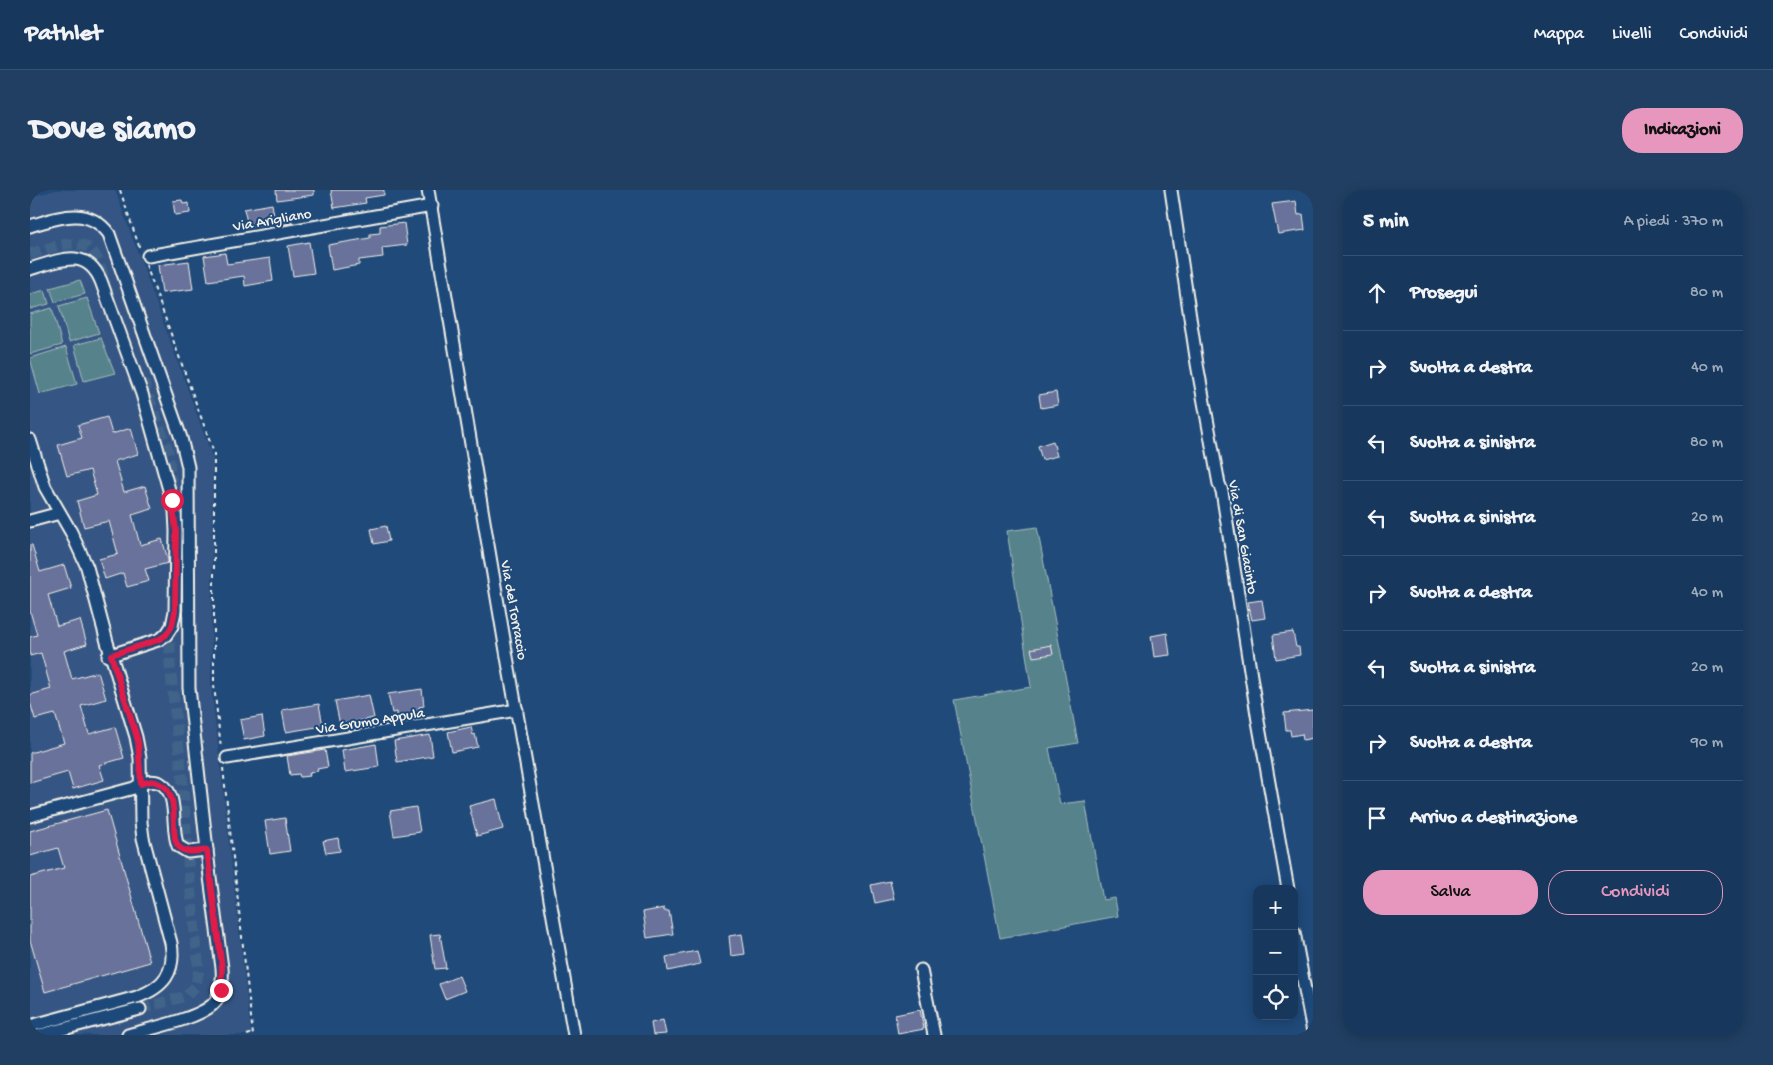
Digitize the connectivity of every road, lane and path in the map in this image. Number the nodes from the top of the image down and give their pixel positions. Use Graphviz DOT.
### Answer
graph roads {
  1 [pos="120,190"];
  2 [pos="428,190"];
  3 [pos="1171,190"];
  4 [pos="432,206"];
  5 [pos="30,226"];
  6 [pos="146,259"];
  7 [pos="30,269"];
  8 [pos="30,274"];
  9 [pos="30,440"];
  10 [pos="30,450"];
  11 [pos="56,514"];
  12 [pos="30,521"];
  13 [pos="109,653"];
  14 [pos="517,710"];
  15 [pos="224,758"];
  16 [pos="138,786"];
  17 [pos="30,816"];
  18 [pos="207,850"];
  19 [pos="1287,885"];
  20 [pos="1298,953"];
  21 [pos="921,970"];
  22 [pos="140,1010"];
  23 [pos="30,1020"];
  24 [pos="30,1026"];
  25 [pos="1313,1032"];
  26 [pos="253,1034"];
  27 [pos="40,1035"];
  28 [pos="128,1035"];
  29 [pos="247,1035"];
  30 [pos="574,1035"];
  31 [pos="934,1035"];
  1 -- 6 [label="path"];
  2 -- 4 [label="street, Via del Torraccio"];
  3 -- 19 [label="street, Via di San Giacinto"];
  4 -- 6 [label="street, Via Arigliano"];
  4 -- 14 [label="street, Via del Torraccio"];
  5 -- 18 [label="street"];
  6 -- 15 [label="path"];
  7 -- 13 [label="street"];
  8 -- 13 [label="street"];
  9 -- 13 [label="street"];
  10 -- 11 [label="street"];
  11 -- 12 [label="street"];
  11 -- 13 [label="street"];
  13 -- 16 [label="street"];
  14 -- 15 [label="street, Via Grumo Appula"];
  14 -- 30 [label="street, Via del Torraccio"];
  15 -- 26 [label="path"];
  16 -- 17 [label="street"];
  16 -- 18 [label="street"];
  16 -- 23 [label="street"];
  16 -- 24 [label="street"];
  18 -- 28 [label="street"];
  20 -- 25 [label="street"];
  21 -- 31 [label="street"];
  22 -- 27 [label="street"];
  26 -- 29 [label="path"];
}
